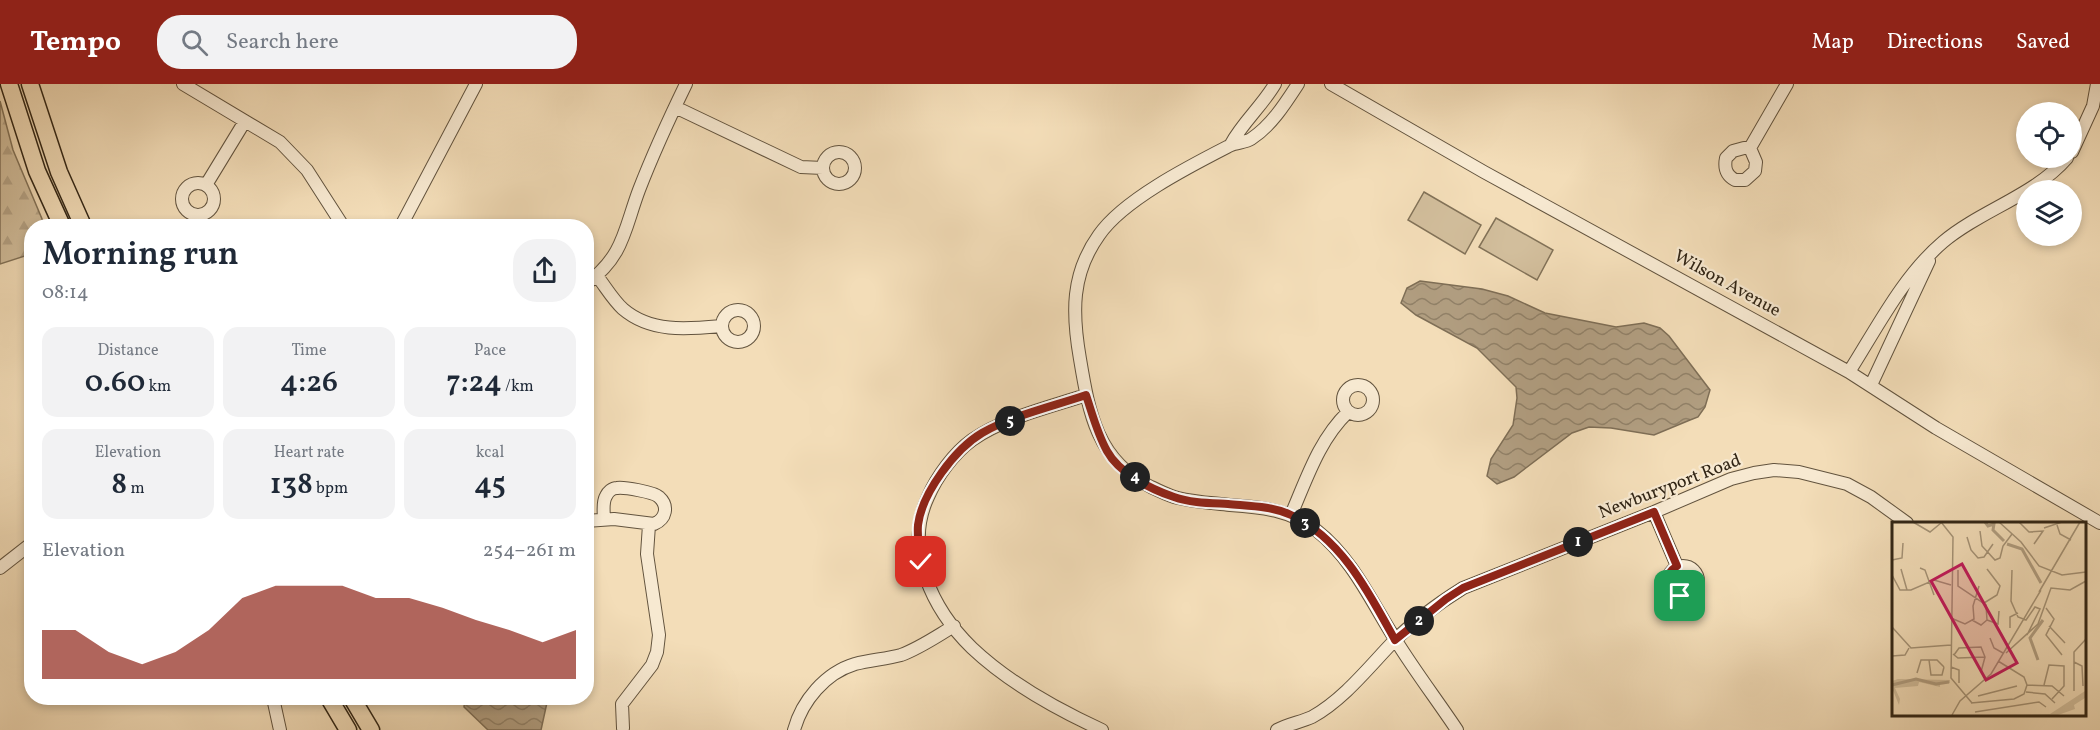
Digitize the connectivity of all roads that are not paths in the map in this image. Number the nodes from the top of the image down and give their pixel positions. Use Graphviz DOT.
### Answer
graph roads {
  1 [pos="9,84"];
  2 [pos="30,84"];
  3 [pos="183,84"];
  4 [pos="476,84"];
  5 [pos="686,84"];
  6 [pos="1275,84"];
  7 [pos="1298,84"];
  8 [pos="1331,84"];
  9 [pos="1787,84"];
  10 [pos="2097,84"];
  11 [pos="675,107"];
  12 [pos="245,121"];
  13 [pos="2082,130"];
  14 [pos="1232,144"];
  15 [pos="1750,148"];
  16 [pos="823,168"];
  17 [pos="2056,168"];
  18 [pos="206,185"];
  19 [pos="59,219"];
  20 [pos="80,219"];
  21 [pos="338,219"];
  22 [pos="406,219"];
  23 [pos="1932,252"];
  24 [pos="597,276"];
  25 [pos="594,278"];
  26 [pos="722,327"];
  27 [pos="1849,372"];
  28 [pos="1871,385"];
  29 [pos="1086,395"];
  30 [pos="1348,412"];
  31 [pos="1654,512"];
  32 [pos="1291,515"];
  33 [pos="604,520"];
  34 [pos="594,521"];
  35 [pos="1906,522"];
  36 [pos="2100,523"];
  37 [pos="649,525"];
  38 [pos="24,549"];
  39 [pos="1677,566"];
  40 [pos="0,568"];
  41 [pos="954,627"];
  42 [pos="1395,640"];
  43 [pos="275,705"];
  44 [pos="333,705"];
  45 [pos="356,705"];
  46 [pos="623,729"];
  47 [pos="280,730"];
  48 [pos="348,730"];
  49 [pos="371,730"];
  50 [pos="794,730"];
  51 [pos="1102,730"];
  52 [pos="1277,730"];
  53 [pos="1457,730"];
  1 -- 19 [label="main road"];
  2 -- 20 [label="main road"];
  3 -- 12 [label="street"];
  4 -- 22 [label="street"];
  5 -- 11 [label="street"];
  6 -- 14 [label="street"];
  7 -- 14 [label="street"];
  8 -- 27 [label="street, Wilson Avenue"];
  9 -- 15 [label="street"];
  10 -- 13 [label="street"];
  11 -- 16 [label="street"];
  11 -- 24 [label="street"];
  12 -- 18 [label="street"];
  12 -- 21 [label="street"];
  14 -- 29 [label="street"];
  17 -- 23 [label="street"];
  23 -- 27 [label="street"];
  23 -- 28 [label="street"];
  24 -- 25 [label="street"];
  24 -- 26 [label="street"];
  27 -- 28 [label="street, Wilson Avenue"];
  28 -- 36 [label="street, Wilson Avenue"];
  29 -- 32 [label="street"];
  29 -- 41 [label="street"];
  30 -- 32 [label="street"];
  31 -- 35 [label="street, Newburyport Road"];
  31 -- 39 [label="street"];
  31 -- 42 [label="street, Newburyport Road"];
  32 -- 42 [label="street"];
  33 -- 34 [label="street"];
  33 -- 37 [label="street"];
  33 -- 37 [label="street"];
  37 -- 46 [label="street"];
  38 -- 40 [label="street"];
  41 -- 50 [label="street"];
  41 -- 51 [label="street"];
  42 -- 52 [label="street, Newburyport Road"];
  42 -- 53 [label="street"];
  43 -- 47 [label="street"];
  44 -- 48 [label="main road"];
  45 -- 49 [label="main road"];
}
